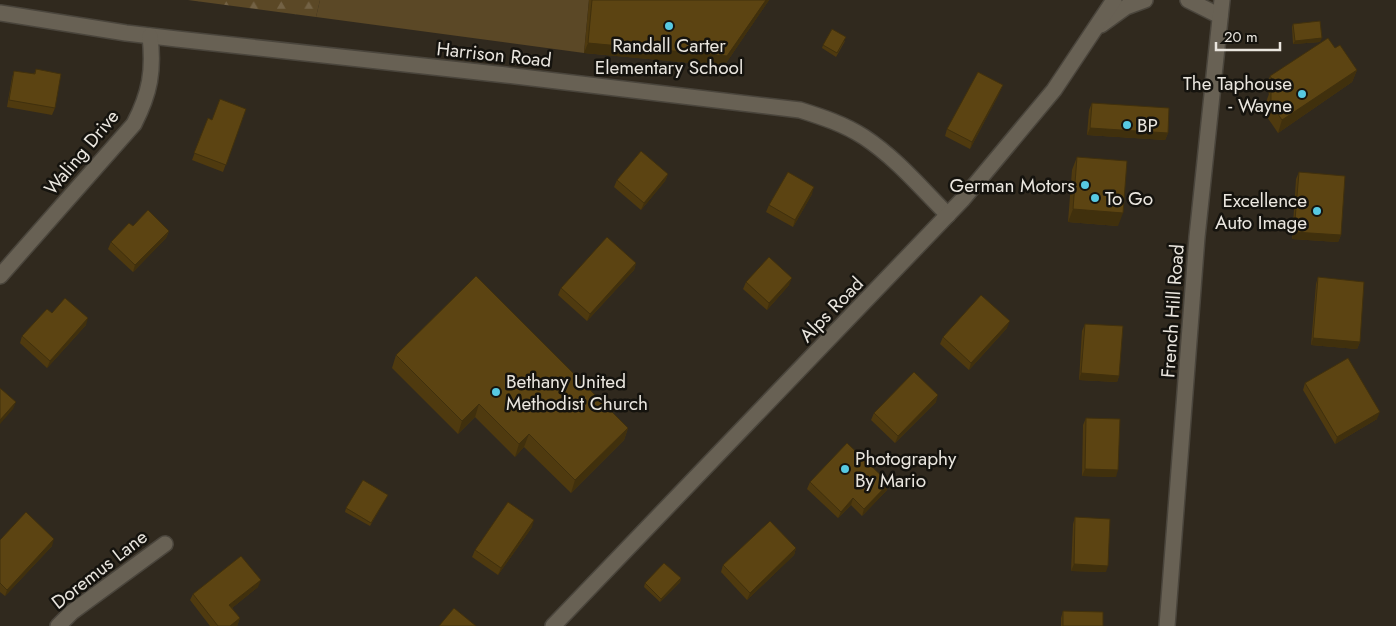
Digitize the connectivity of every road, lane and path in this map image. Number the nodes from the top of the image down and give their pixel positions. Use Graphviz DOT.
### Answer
graph roads {
  1 [pos="1114,0"];
  2 [pos="1145,0"];
  3 [pos="1188,0"];
  4 [pos="1222,0"];
  5 [pos="0,12"];
  6 [pos="1220,16"];
  7 [pos="1094,30"];
  8 [pos="150,36"];
  9 [pos="948,215"];
  10 [pos="0,276"];
  11 [pos="165,544"];
  12 [pos="58,626"];
  13 [pos="553,626"];
  14 [pos="1167,626"];
  1 -- 7 [label="main road, Alps Road"];
  2 -- 7 [label="main road"];
  3 -- 6 [label="main road"];
  4 -- 6 [label="main road, French Hill Road"];
  5 -- 8 [label="main road, Harrison Road"];
  6 -- 14 [label="main road, French Hill Road"];
  7 -- 9 [label="main road, Alps Road"];
  8 -- 9 [label="main road, Harrison Road"];
  8 -- 10 [label="main road, Waling Drive"];
  9 -- 13 [label="main road, Alps Road"];
  11 -- 12 [label="main road, Doremus Lane"];
}
